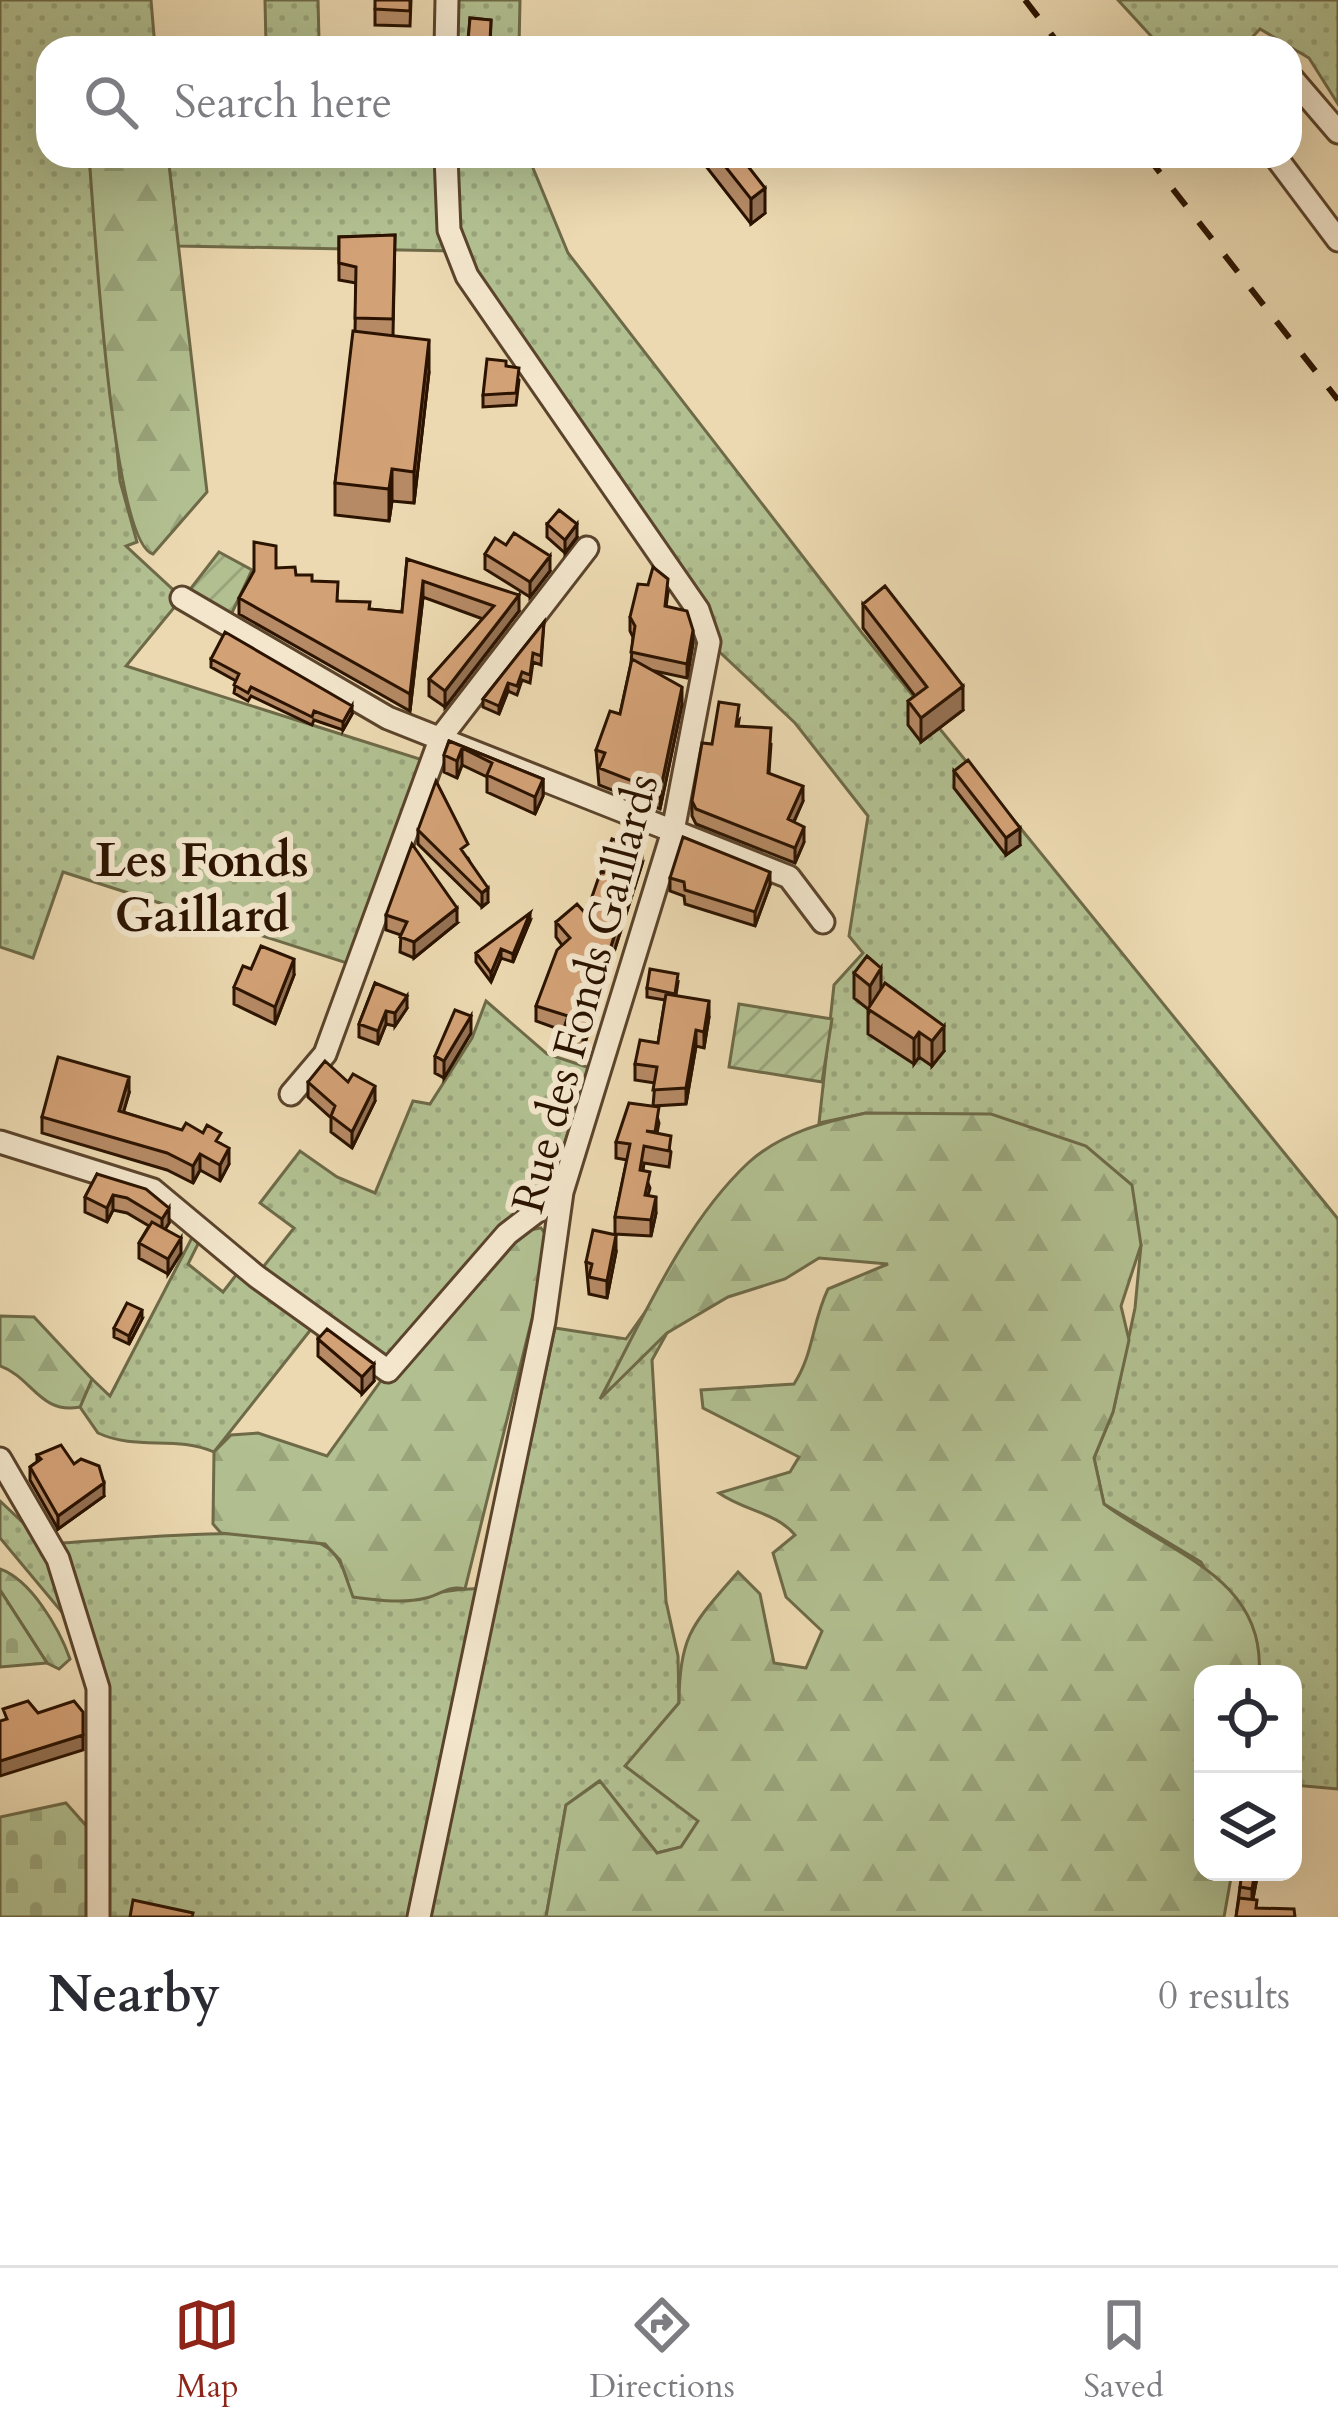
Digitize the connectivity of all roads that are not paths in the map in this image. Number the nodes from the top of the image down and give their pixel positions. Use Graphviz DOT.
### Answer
graph roads {
  1 [pos="447,0"];
  2 [pos="446,36"];
  3 [pos="1302,90"];
  4 [pos="1338,132"];
  5 [pos="446,168"];
  6 [pos="1284,168"];
  7 [pos="1338,240"];
  8 [pos="587,548"];
  9 [pos="182,598"];
  10 [pos="441,736"];
  11 [pos="673,831"];
  12 [pos="823,922"];
  13 [pos="291,1094"];
  14 [pos="0,1142"];
  15 [pos="562,1192"];
  16 [pos="0,1459"];
  17 [pos="98,1917"];
  18 [pos="419,1917"];
  1 -- 2 [label="street"];
  3 -- 4 [label="street"];
  5 -- 11 [label="street, Rue des Fonds Gaillards"];
  6 -- 7 [label="street"];
  8 -- 10 [label="street"];
  9 -- 10 [label="street"];
  10 -- 11 [label="street"];
  10 -- 13 [label="street"];
  11 -- 12 [label="street"];
  11 -- 15 [label="street, Rue des Fonds Gaillards"];
  14 -- 15 [label="street"];
  15 -- 18 [label="street, Rue des Fonds Gaillards"];
  16 -- 17 [label="street"];
}
